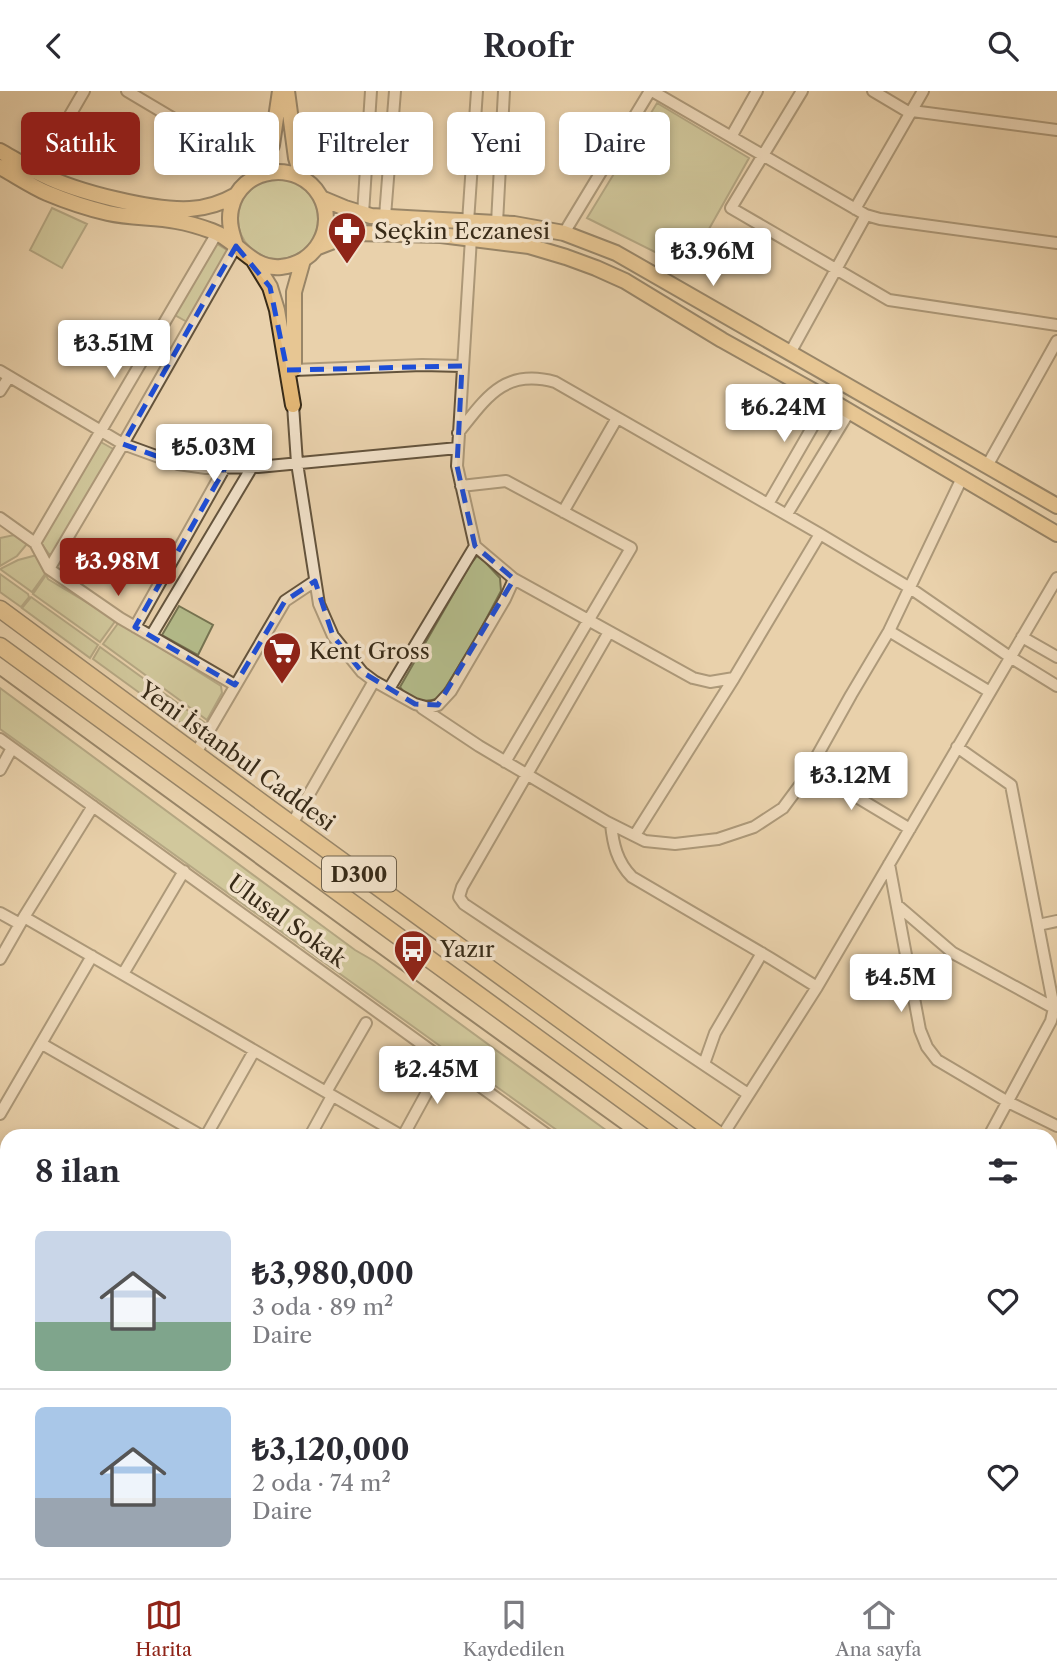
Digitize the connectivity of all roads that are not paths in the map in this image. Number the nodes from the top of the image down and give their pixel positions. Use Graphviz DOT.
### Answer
graph roads {
  1 [pos="83,91"];
  2 [pos="127,91"];
  3 [pos="280,91"];
  4 [pos="287,91"];
  5 [pos="371,91"];
  6 [pos="395,91"];
  7 [pos="477,91"];
  8 [pos="504,91"];
  9 [pos="651,91"];
  10 [pos="757,91"];
  11 [pos="802,91"];
  12 [pos="873,91"];
  13 [pos="923,91"];
  14 [pos="71,112"];
  15 [pos="161,112"];
  16 [pos="276,112"];
  17 [pos="911,112"];
  18 [pos="1057,130"];
  19 [pos="731,137"];
  20 [pos="0,151"];
  21 [pos="763,156"];
  22 [pos="21,162"];
  23 [pos="0,167"];
  24 [pos="279,171"];
  25 [pos="47,175"];
  26 [pos="256,175"];
  27 [pos="302,177"];
  28 [pos="236,195"];
  29 [pos="321,198"];
  30 [pos="860,212"];
  31 [pos="363,214"];
  32 [pos="385,216"];
  33 [pos="468,222"];
  34 [pos="497,223"];
  35 [pos="217,233"];
  36 [pos="564,233"];
  37 [pos="471,238"];
  38 [pos="1057,243"];
  39 [pos="236,246"];
  40 [pos="318,247"];
  41 [pos="303,260"];
  42 [pos="254,261"];
  43 [pos="836,270"];
  44 [pos="169,316"];
  45 [pos="1057,325"];
  46 [pos="190,328"];
  47 [pos="1057,341"];
  48 [pos="790,353"];
  49 [pos="462,366"];
  50 [pos="293,370"];
  51 [pos="5,374"];
  52 [pos="0,391"];
  53 [pos="828,400"];
  54 [pos="293,405"];
  55 [pos="849,412"];
  56 [pos="617,418"];
  57 [pos="102,432"];
  58 [pos="458,433"];
  59 [pos="123,444"];
  60 [pos="457,448"];
  61 [pos="297,463"];
  62 [pos="986,466"];
  63 [pos="225,467"];
  64 [pos="252,467"];
  65 [pos="961,478"];
  66 [pos="461,486"];
  67 [pos="768,503"];
  68 [pos="1057,506"];
  69 [pos="562,512"];
  70 [pos="787,515"];
  71 [pos="0,518"];
  72 [pos="820,534"];
  73 [pos="1057,534"];
  74 [pos="35,543"];
  75 [pos="475,546"];
  76 [pos="49,569"];
  77 [pos="1057,578"];
  78 [pos="514,579"];
  79 [pos="315,581"];
  80 [pos="910,588"];
  81 [pos="0,609"];
  82 [pos="589,621"];
  83 [pos="135,627"];
  84 [pos="889,631"];
  85 [pos="609,632"];
  86 [pos="151,636"];
  87 [pos="1023,637"];
  88 [pos="0,646"];
  89 [pos="1010,657"];
  90 [pos="1057,657"];
  91 [pos="734,678"];
  92 [pos="374,681"];
  93 [pos="235,685"];
  94 [pos="1057,686"];
  95 [pos="389,689"];
  96 [pos="990,692"];
  97 [pos="415,704"];
  98 [pos="0,739"];
  99 [pos="957,747"];
  100 [pos="12,748"];
  101 [pos="196,753"];
  102 [pos="505,761"];
  103 [pos="810,769"];
  104 [pos="0,770"];
  105 [pos="527,774"];
  106 [pos="93,806"];
  107 [pos="292,824"];
  108 [pos="611,824"];
  109 [pos="909,829"];
  110 [pos="635,835"];
  111 [pos="889,864"];
  112 [pos="184,871"];
  113 [pos="897,904"];
  114 [pos="0,913"];
  115 [pos="22,920"];
  116 [pos="1057,921"];
  117 [pos="1038,925"];
  118 [pos="762,953"];
  119 [pos="92,956"];
  120 [pos="1057,956"];
  121 [pos="1044,958"];
  122 [pos="0,959"];
  123 [pos="123,974"];
  124 [pos="817,987"];
  125 [pos="1054,1008"];
  126 [pos="366,1023"];
  127 [pos="42,1044"];
  128 [pos="254,1051"];
  129 [pos="444,1061"];
  130 [pos="704,1064"];
  131 [pos="329,1094"];
  132 [pos="748,1094"];
  133 [pos="1008,1102"];
  134 [pos="0,1115"];
  135 [pos="1057,1126"];
  136 [pos="192,1129"];
  137 [pos="208,1129"];
  138 [pos="313,1129"];
  139 [pos="390,1129"];
  140 [pos="406,1129"];
  141 [pos="539,1129"];
  142 [pos="662,1129"];
  143 [pos="711,1129"];
  144 [pos="726,1129"];
  145 [pos="993,1129"];
  1 -- 14 [label="street"];
  2 -- 15 [label="street"];
  3 -- 16 [label="main road"];
  4 -- 27 [label="main road"];
  5 -- 31 [label="street"];
  6 -- 32 [label="street"];
  7 -- 33 [label="street"];
  8 -- 34 [label="street"];
  9 -- 19 [label="street"];
  9 -- 36 [label="street"];
  10 -- 19 [label="street"];
  11 -- 21 [label="street"];
  12 -- 17 [label="street"];
  13 -- 17 [label="street"];
  17 -- 18 [label="street"];
  17 -- 30 [label="street"];
  19 -- 21 [label="street"];
  20 -- 22 [label="main road"];
  21 -- 30 [label="street"];
  21 -- 43 [label="street"];
  23 -- 35 [label="main road"];
  24 -- 27 [label="main road"];
  25 -- 28 [label="main road"];
  26 -- 28 [label="main road"];
  27 -- 29 [label="main road"];
  28 -- 39 [label="main road"];
  29 -- 31 [label="main road"];
  29 -- 40 [label="main road"];
  30 -- 38 [label="street"];
  30 -- 43 [label="street"];
  31 -- 32 [label="main road"];
  32 -- 33 [label="main road"];
  33 -- 34 [label="main road"];
  34 -- 36 [label="main road"];
  35 -- 39 [label="main road"];
  35 -- 44 [label="street"];
  36 -- 48 [label="main road"];
  37 -- 40 [label="main road"];
  37 -- 49 [label="street"];
  37 -- 53 [label="main road"];
  39 -- 42 [label="main road"];
  39 -- 46 [label="street"];
  40 -- 41 [label="main road"];
  41 -- 42 [label="main road"];
  41 -- 50 [label="main road"];
  42 -- 54 [label="main road"];
  43 -- 45 [label="street"];
  43 -- 48 [label="street"];
  44 -- 46 [label="street"];
  44 -- 57 [label="street"];
  46 -- 59 [label="street"];
  47 -- 62 [label="street"];
  48 -- 62 [label="main road"];
  49 -- 50 [label="street"];
  49 -- 58 [label="street"];
  50 -- 54 [label="main road"];
  51 -- 52 [label="street"];
  51 -- 57 [label="street"];
  53 -- 55 [label="main road"];
  53 -- 67 [label="street"];
  54 -- 61 [label="street"];
  55 -- 65 [label="main road"];
  55 -- 70 [label="street"];
  56 -- 58 [label="street"];
  56 -- 67 [label="street"];
  56 -- 69 [label="street"];
  57 -- 59 [label="street"];
  57 -- 74 [label="street"];
  58 -- 60 [label="street"];
  59 -- 63 [label="street"];
  59 -- 76 [label="street"];
  60 -- 61 [label="street"];
  60 -- 66 [label="street"];
  61 -- 64 [label="street"];
  61 -- 79 [label="street"];
  62 -- 68 [label="main road"];
  63 -- 64 [label="street"];
  63 -- 83 [label="street"];
  64 -- 86 [label="street"];
  65 -- 73 [label="main road"];
  65 -- 80 [label="street"];
  66 -- 69 [label="street"];
  66 -- 75 [label="street"];
  67 -- 70 [label="street"];
  69 -- 82 [label="street"];
  70 -- 72 [label="street"];
  71 -- 74 [label="street"];
  72 -- 80 [label="street"];
  72 -- 91 [label="street"];
  74 -- 76 [label="street"];
  75 -- 78 [label="street"];
  75 -- 95 [label="street"];
  76 -- 83 [label="street"];
  77 -- 87 [label="street"];
  78 -- 82 [label="street"];
  78 -- 97 [label="street"];
  79 -- 92 [label="street"];
  79 -- 93 [label="street"];
  80 -- 84 [label="street"];
  80 -- 89 [label="street"];
  81 -- 101 [label="highway, Yeni İstanbul Caddesi / D300"];
  82 -- 85 [label="street"];
  82 -- 102 [label="street"];
  83 -- 86 [label="street"];
  84 -- 96 [label="street"];
  84 -- 103 [label="street"];
  85 -- 91 [label="street"];
  85 -- 105 [label="street"];
  86 -- 93 [label="street"];
  87 -- 89 [label="street"];
  87 -- 90 [label="street"];
  88 -- 142 [label="highway, D300"];
  89 -- 94 [label="street"];
  89 -- 96 [label="street"];
  91 -- 110 [label="street"];
  92 -- 95 [label="street"];
  92 -- 107 [label="street"];
  93 -- 101 [label="street"];
  95 -- 97 [label="street"];
  96 -- 99 [label="street"];
  97 -- 102 [label="street"];
  98 -- 100 [label="street, Ulusal Sokak"];
  99 -- 109 [label="street"];
  99 -- 117 [label="street"];
  100 -- 104 [label="street"];
  100 -- 106 [label="street, Ulusal Sokak"];
  101 -- 107 [label="highway, Yeni İstanbul Caddesi / D300"];
  102 -- 105 [label="street"];
  103 -- 109 [label="street"];
  103 -- 110 [label="street"];
  105 -- 108 [label="street"];
  105 -- 130 [label="street"];
  106 -- 112 [label="street, Ulusal Sokak"];
  106 -- 115 [label="street"];
  107 -- 143 [label="highway, Yeni İstanbul Caddesi / D300"];
  108 -- 110 [label="street"];
  108 -- 118 [label="street"];
  109 -- 111 [label="street"];
  111 -- 113 [label="street"];
  111 -- 124 [label="street"];
  112 -- 123 [label="street"];
  112 -- 129 [label="street, Ulusal Sokak"];
  113 -- 125 [label="street"];
  113 -- 133 [label="street"];
  114 -- 115 [label="street"];
  115 -- 119 [label="street"];
  115 -- 122 [label="street"];
  116 -- 117 [label="street"];
  117 -- 121 [label="street"];
  118 -- 124 [label="street"];
  118 -- 130 [label="street"];
  119 -- 123 [label="street"];
  119 -- 127 [label="street"];
  120 -- 121 [label="street"];
  121 -- 125 [label="street"];
  123 -- 128 [label="street"];
  124 -- 132 [label="street"];
  125 -- 133 [label="street"];
  126 -- 131 [label="street"];
  127 -- 134 [label="street"];
  127 -- 136 [label="street"];
  128 -- 131 [label="street"];
  128 -- 137 [label="street"];
  129 -- 140 [label="street"];
  129 -- 141 [label="street, Ulusal Sokak"];
  130 -- 132 [label="street"];
  131 -- 138 [label="street"];
  131 -- 139 [label="street"];
  132 -- 144 [label="street"];
  133 -- 135 [label="street"];
  133 -- 145 [label="street"];
}
